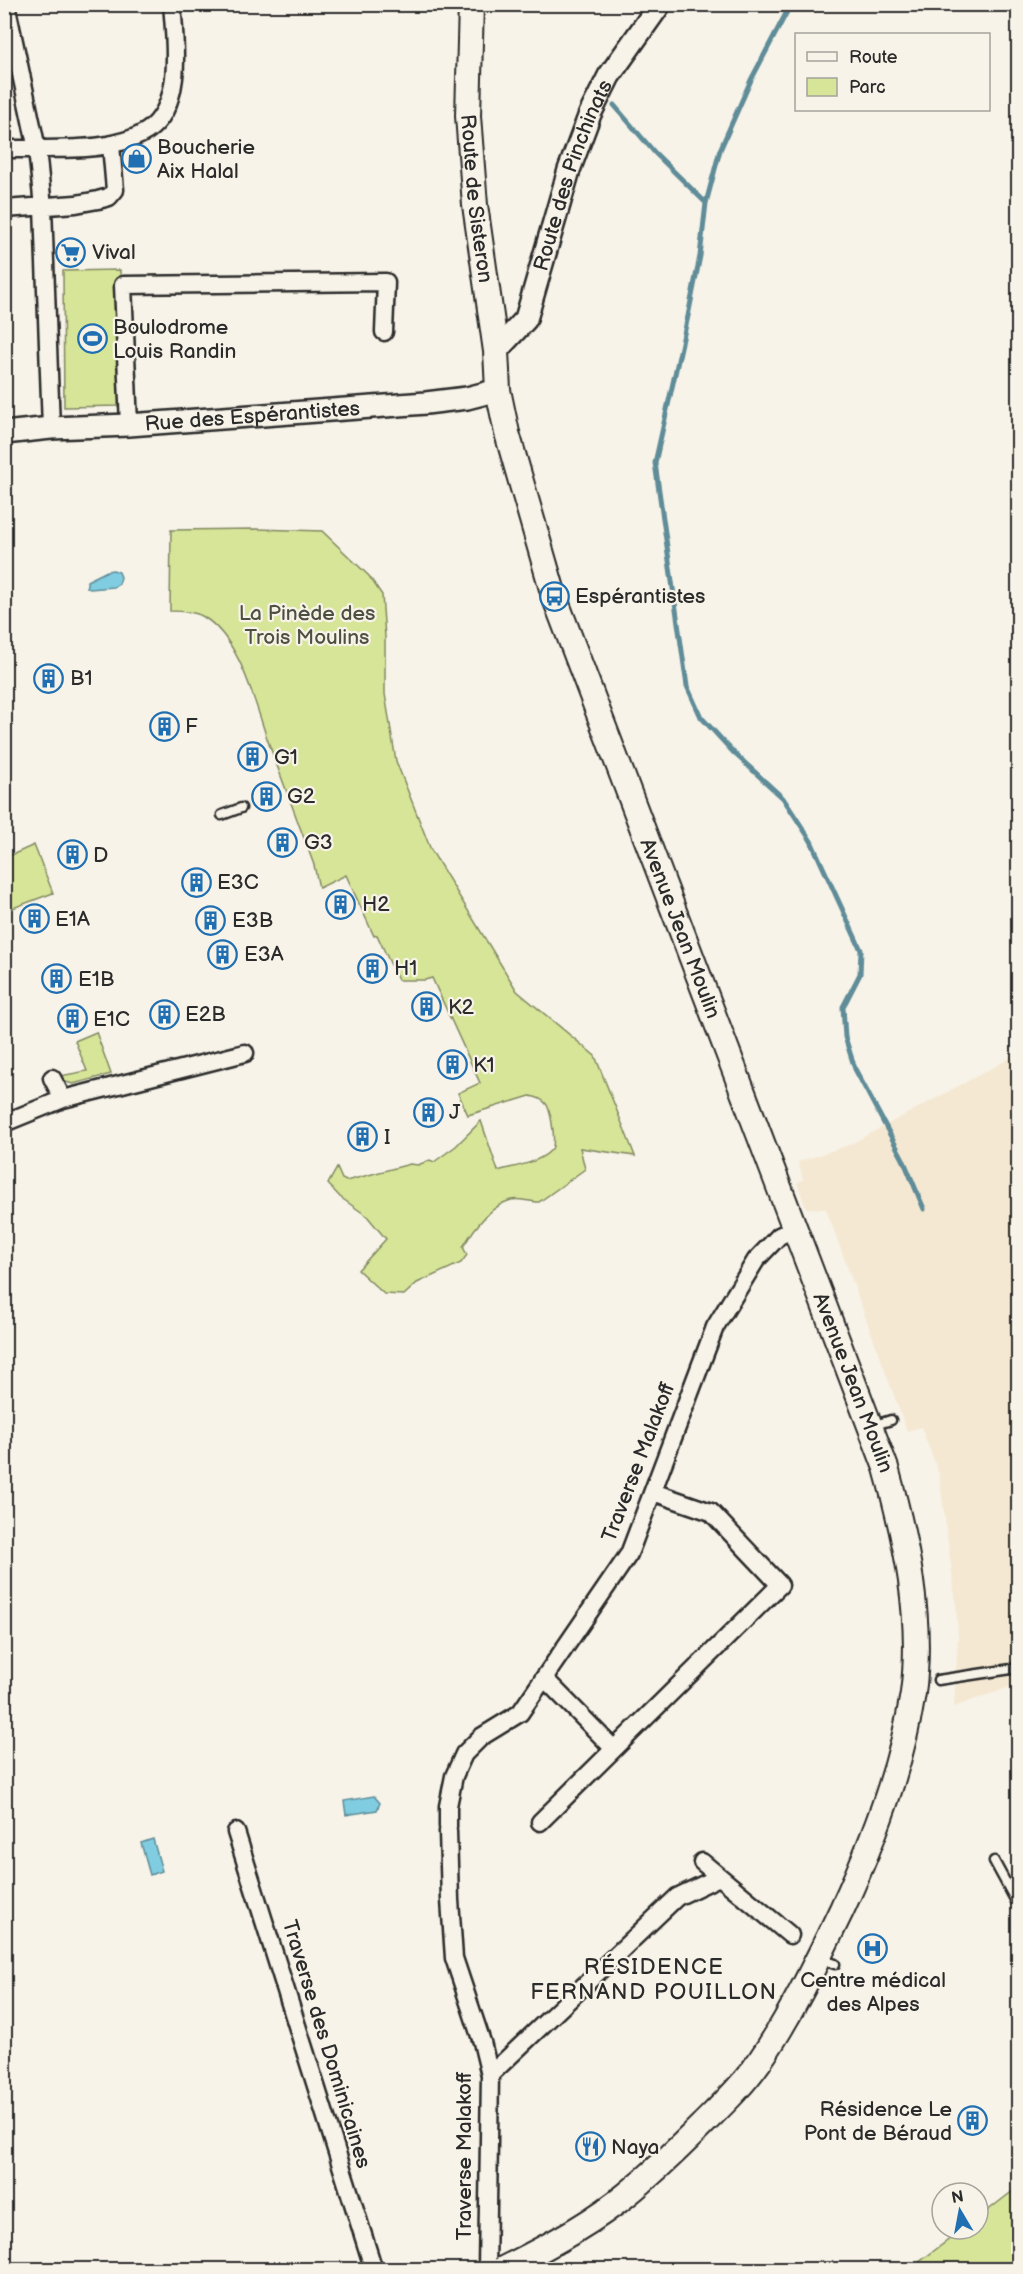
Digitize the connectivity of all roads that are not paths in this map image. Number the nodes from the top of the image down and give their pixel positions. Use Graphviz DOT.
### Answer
graph roads {
  1 [pos="6,4"];
  2 [pos="172,4"];
  3 [pos="471,4"];
  4 [pos="660,4"];
  5 [pos="111,145"];
  6 [pos="4,149"];
  7 [pos="37,149"];
  8 [pos="43,207"];
  9 [pos="4,209"];
  10 [pos="384,332"];
  11 [pos="496,351"];
  12 [pos="498,390"];
  13 [pos="129,425"];
  14 [pos="51,428"];
  15 [pos="4,434"];
  16 [pos="241,808"];
  17 [pos="222,815"];
  18 [pos="245,1053"];
  19 [pos="52,1078"];
  20 [pos="63,1099"];
  21 [pos="4,1123"];
  22 [pos="796,1228"];
  23 [pos="653,1492"];
  24 [pos="1018,1668"];
  25 [pos="545,1679"];
  26 [pos="938,1680"];
  27 [pos="614,1749"];
  28 [pos="540,1822"];
  29 [pos="236,1832"];
  30 [pos="994,1861"];
  31 [pos="702,1862"];
  32 [pos="719,1877"];
  33 [pos="1018,1905"];
  34 [pos="790,1935"];
  35 [pos="490,2075"];
  36 [pos="374,2270"];
  37 [pos="487,2270"];
  38 [pos="501,2270"];
  1 -- 7 [label="street"];
  2 -- 5 [label="street"];
  3 -- 11 [label="main road, Route de Sisteron"];
  4 -- 11 [label="street, Route des Pinchinats"];
  5 -- 7 [label="street"];
  5 -- 8 [label="street"];
  6 -- 7 [label="street"];
  7 -- 8 [label="street"];
  8 -- 9 [label="street"];
  8 -- 14 [label="street"];
  10 -- 13 [label="street"];
  11 -- 12 [label="main road, Route de Sisteron"];
  12 -- 13 [label="street, Rue des Espérantistes"];
  12 -- 22 [label="main road, Avenue Jean Moulin"];
  13 -- 14 [label="street, Rue des Espérantistes"];
  14 -- 15 [label="street, Rue des Espérantistes"];
  16 -- 17 [label="lane"];
  18 -- 20 [label="street"];
  19 -- 20 [label="street"];
  20 -- 21 [label="street"];
  22 -- 23 [label="street, Traverse Malakoff"];
  22 -- 38 [label="main road, Avenue Jean Moulin"];
  23 -- 25 [label="street, Traverse Malakoff"];
  23 -- 27 [label="street"];
  24 -- 26 [label="lane"];
  25 -- 27 [label="street"];
  25 -- 35 [label="street, Traverse Malakoff"];
  27 -- 28 [label="street"];
  29 -- 36 [label="street, Traverse des Dominicaines"];
  30 -- 33 [label="lane"];
  31 -- 32 [label="street"];
  32 -- 34 [label="street"];
  32 -- 35 [label="street"];
  35 -- 37 [label="street, Traverse Malakoff"];
}
